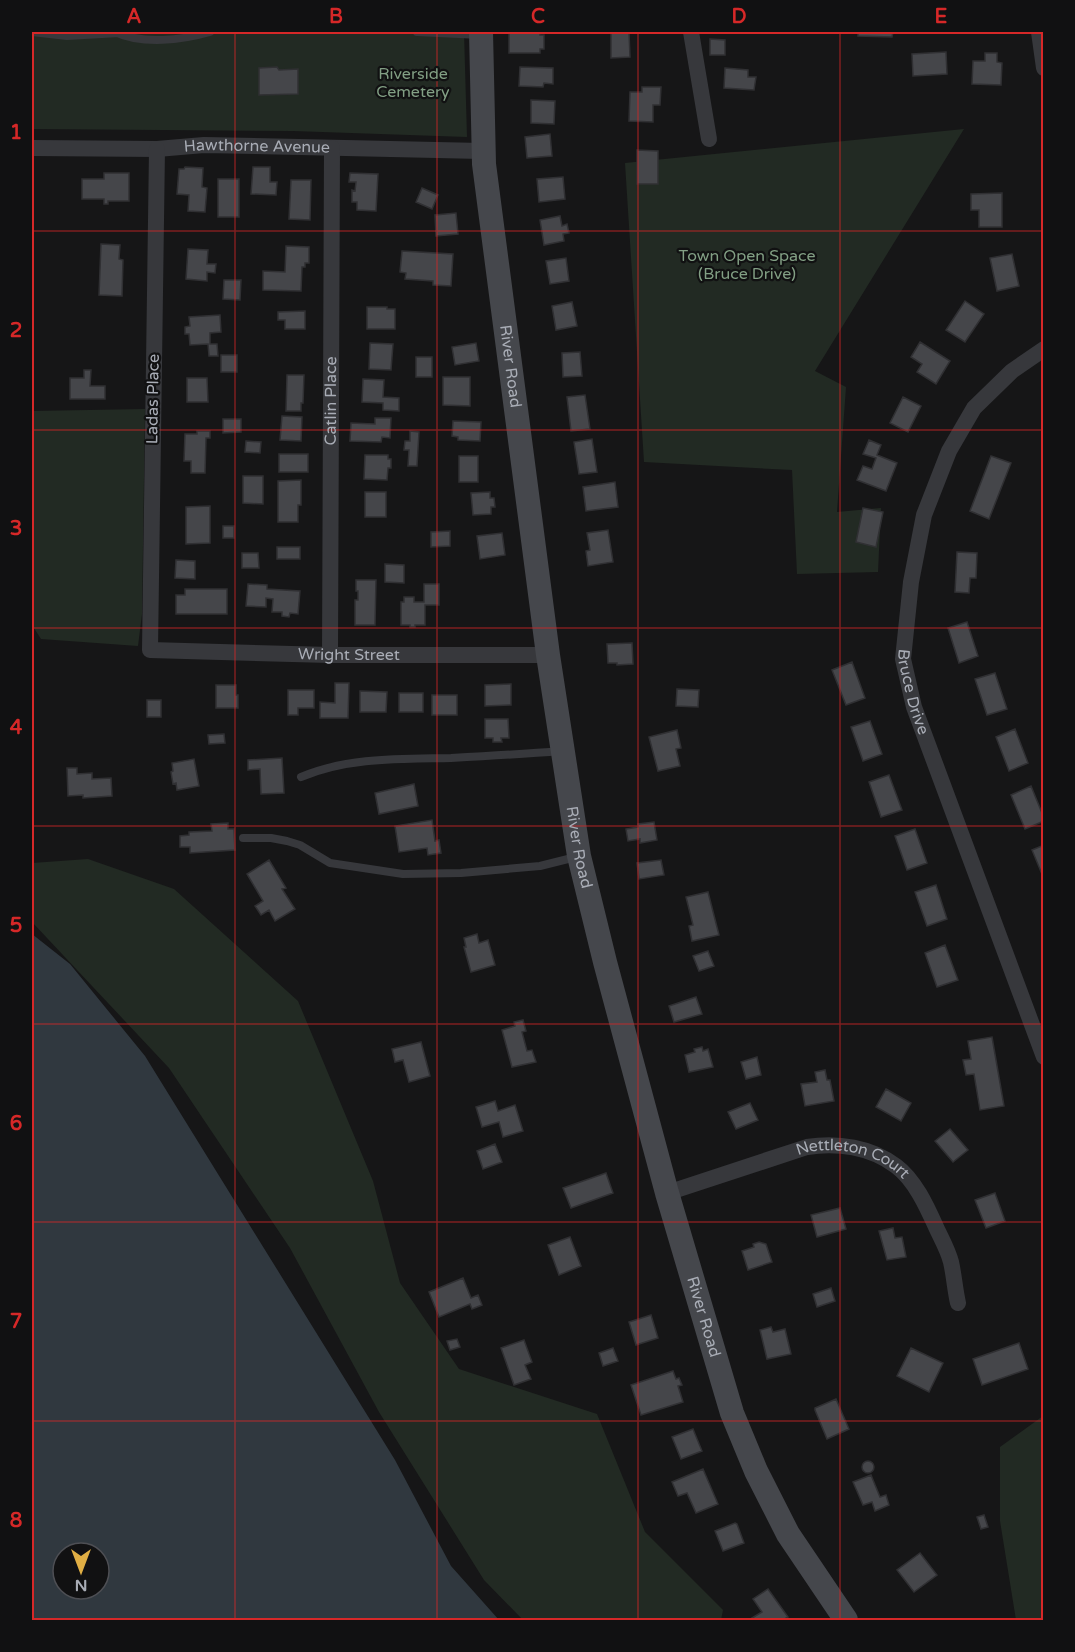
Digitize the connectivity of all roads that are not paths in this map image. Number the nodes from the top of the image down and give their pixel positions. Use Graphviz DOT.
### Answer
graph roads {
  1 [pos="32,32"];
  2 [pos="117,32"];
  3 [pos="210,32"];
  4 [pos="417,32"];
  5 [pos="691,32"];
  6 [pos="1039,32"];
  7 [pos="481,33"];
  8 [pos="1044,68"];
  9 [pos="709,139"];
  10 [pos="32,148"];
  11 [pos="157,148"];
  12 [pos="332,148"];
  13 [pos="483,152"];
  14 [pos="1044,350"];
  15 [pos="150,650"];
  16 [pos="330,655"];
  17 [pos="548,655"];
  18 [pos="562,751"];
  19 [pos="301,777"];
  20 [pos="243,838"];
  21 [pos="579,856"];
  22 [pos="1044,1057"];
  23 [pos="667,1193"];
  24 [pos="958,1303"];
  25 [pos="846,1620"];
  1 -- 2 [label="lane"];
  2 -- 3 [label="lane"];
  4 -- 7 [label="lane"];
  5 -- 9 [label="street"];
  6 -- 8 [label="street"];
  7 -- 13 [label="main road, River Road"];
  10 -- 11 [label="street, Hawthorne Avenue"];
  11 -- 12 [label="street, Hawthorne Avenue"];
  11 -- 15 [label="street, Ladas Place"];
  12 -- 13 [label="street, Hawthorne Avenue"];
  12 -- 16 [label="street, Catlin Place"];
  13 -- 17 [label="main road, River Road"];
  14 -- 22 [label="street, Bruce Drive"];
  15 -- 16 [label="street, Wright Street"];
  16 -- 17 [label="street, Wright Street"];
  17 -- 18 [label="main road, River Road"];
  18 -- 19 [label="lane"];
  18 -- 21 [label="main road, River Road"];
  20 -- 21 [label="lane"];
  21 -- 23 [label="main road, River Road"];
  23 -- 24 [label="street, Nettleton Court"];
  23 -- 25 [label="main road, River Road"];
}
